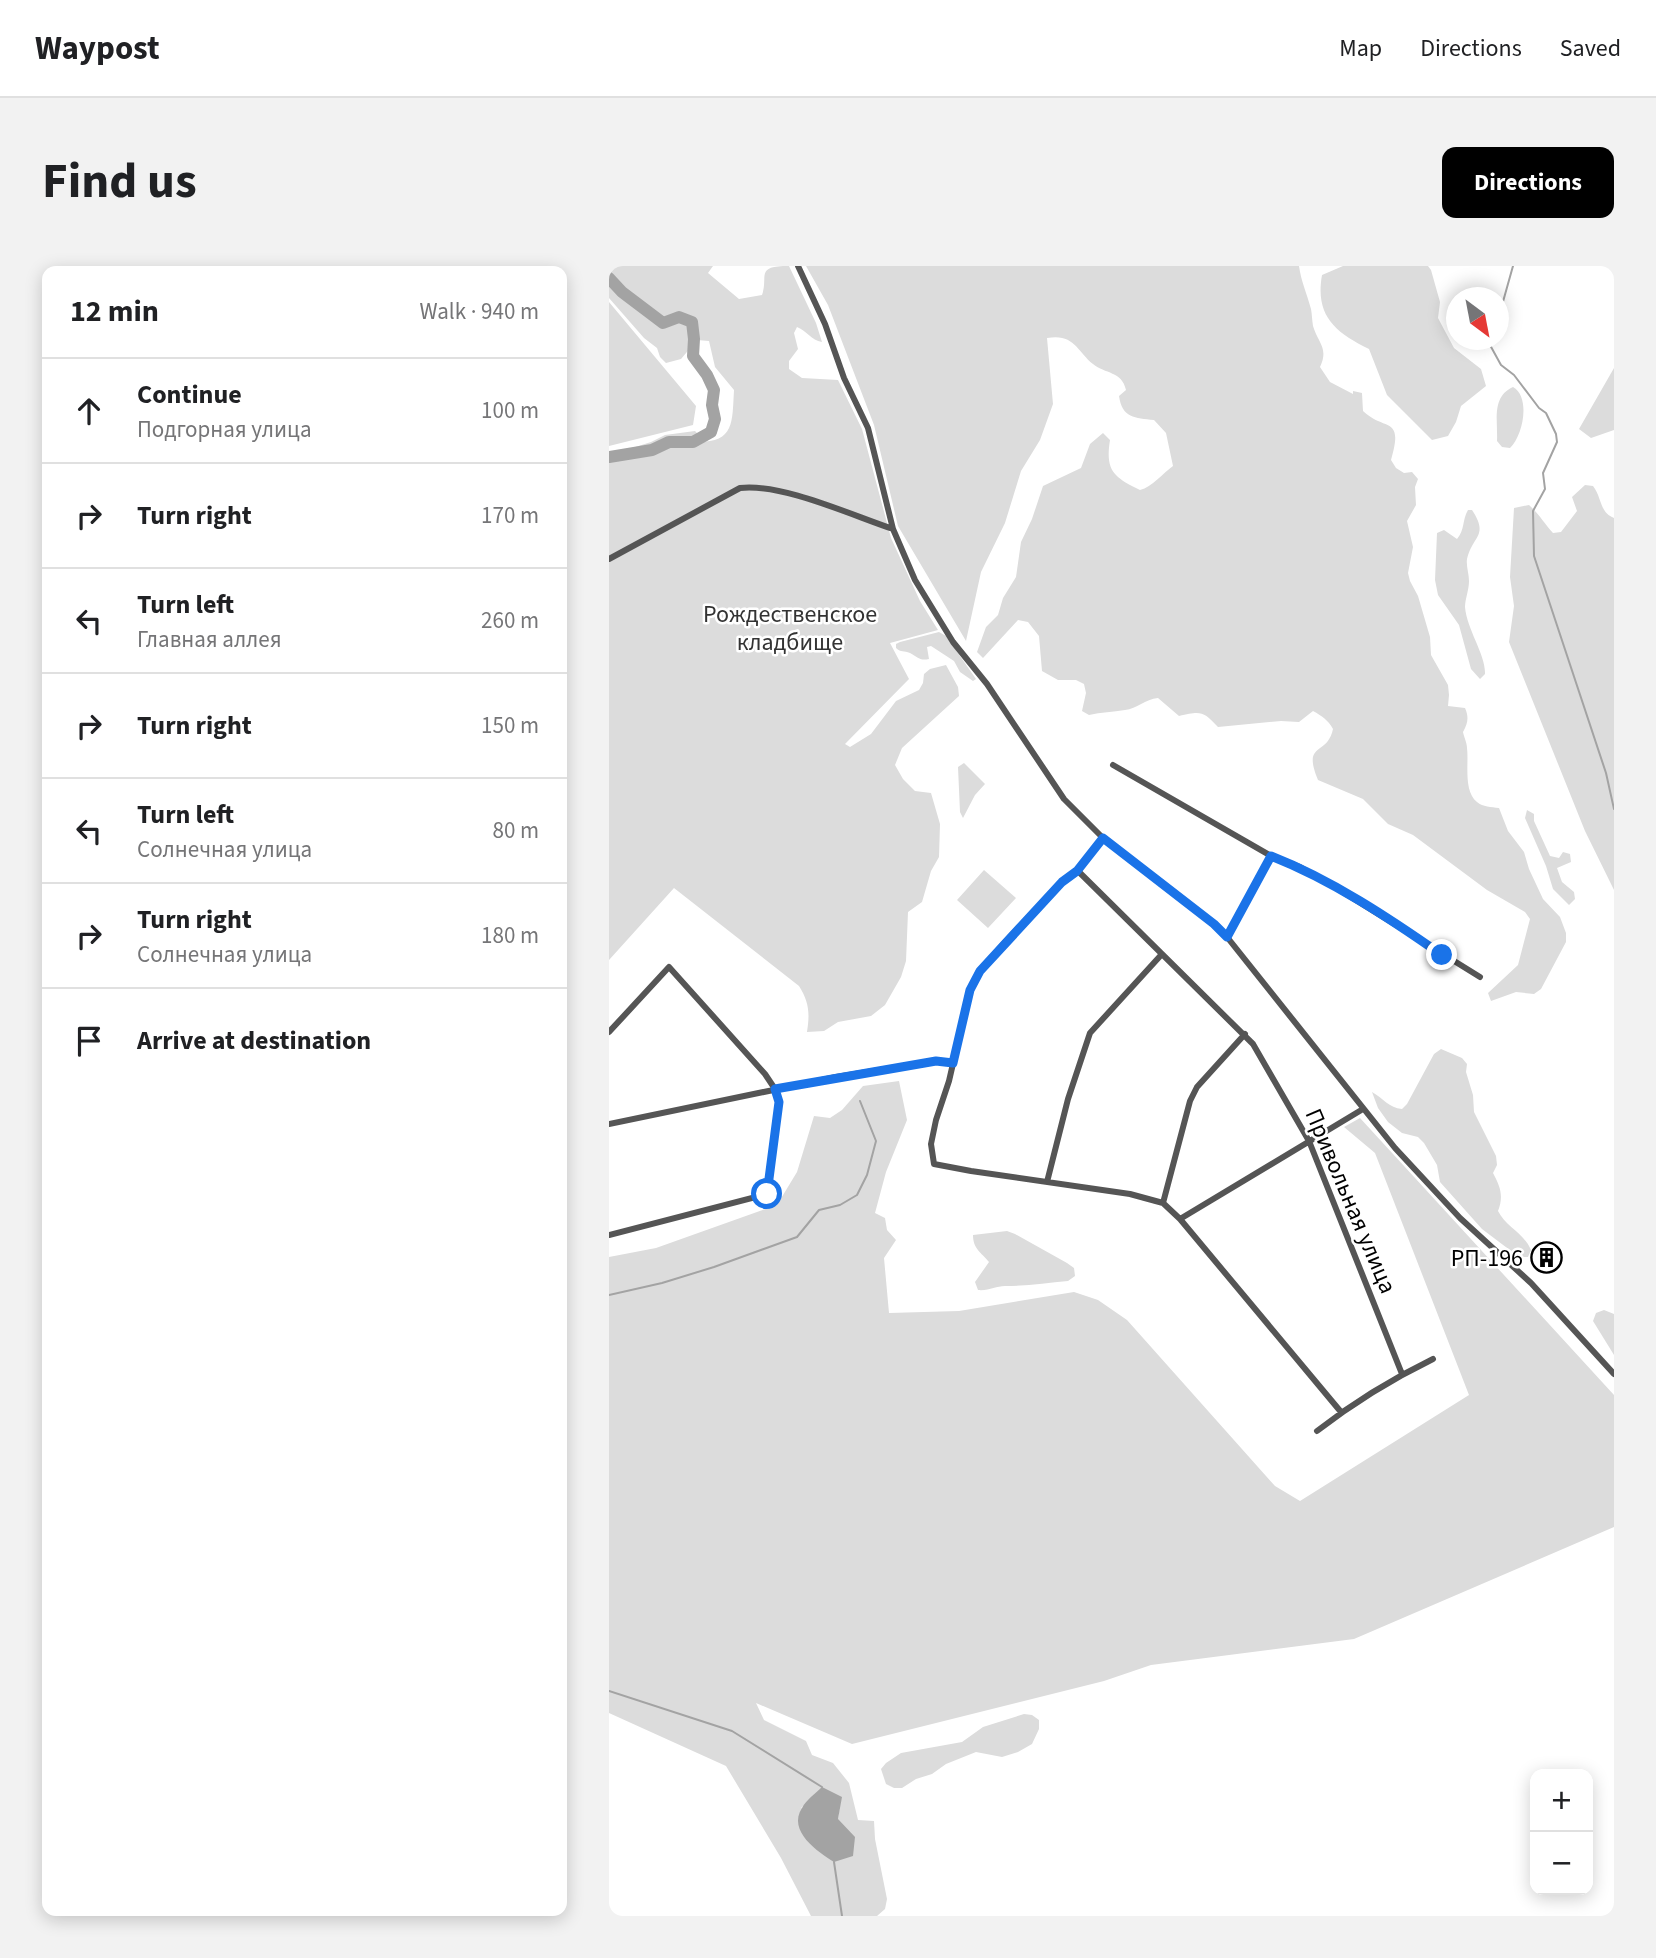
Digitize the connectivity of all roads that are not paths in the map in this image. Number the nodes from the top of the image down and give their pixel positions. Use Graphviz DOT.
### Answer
graph roads {
  1 [pos="798,266"];
  2 [pos="893,529"];
  3 [pos="609,559"];
  4 [pos="1113,765"];
  5 [pos="1103,838"];
  6 [pos="1271,856"];
  7 [pos="1077,871"];
  8 [pos="1227,937"];
  9 [pos="1161,954"];
  10 [pos="1480,977"];
  11 [pos="609,1032"];
  12 [pos="1245,1034"];
  13 [pos="953,1063"];
  14 [pos="775,1089"];
  15 [pos="1363,1109"];
  16 [pos="609,1124"];
  17 [pos="1310,1141"];
  18 [pos="1047,1182"];
  19 [pos="1163,1203"];
  20 [pos="1180,1219"];
  21 [pos="609,1235"];
  22 [pos="1433,1359"];
  23 [pos="1402,1374"];
  24 [pos="1614,1374"];
  25 [pos="1341,1412"];
  26 [pos="1317,1431"];
  1 -- 2 [label="street"];
  2 -- 3 [label="street"];
  2 -- 5 [label="street"];
  4 -- 6 [label="street"];
  5 -- 7 [label="street"];
  5 -- 8 [label="street"];
  6 -- 8 [label="street"];
  6 -- 10 [label="street"];
  7 -- 9 [label="street, Привольная улица"];
  7 -- 13 [label="street"];
  8 -- 15 [label="street"];
  9 -- 12 [label="street, Привольная улица"];
  9 -- 18 [label="street"];
  11 -- 14 [label="street"];
  12 -- 17 [label="street, Привольная улица"];
  12 -- 19 [label="street"];
  13 -- 14 [label="street"];
  13 -- 18 [label="street"];
  14 -- 16 [label="street"];
  14 -- 21 [label="street"];
  15 -- 17 [label="street"];
  15 -- 24 [label="street"];
  17 -- 20 [label="street"];
  17 -- 23 [label="street, Привольная улица"];
  18 -- 19 [label="street"];
  19 -- 20 [label="street"];
  20 -- 25 [label="street"];
  22 -- 23 [label="street"];
  23 -- 25 [label="street"];
  25 -- 26 [label="street"];
}
